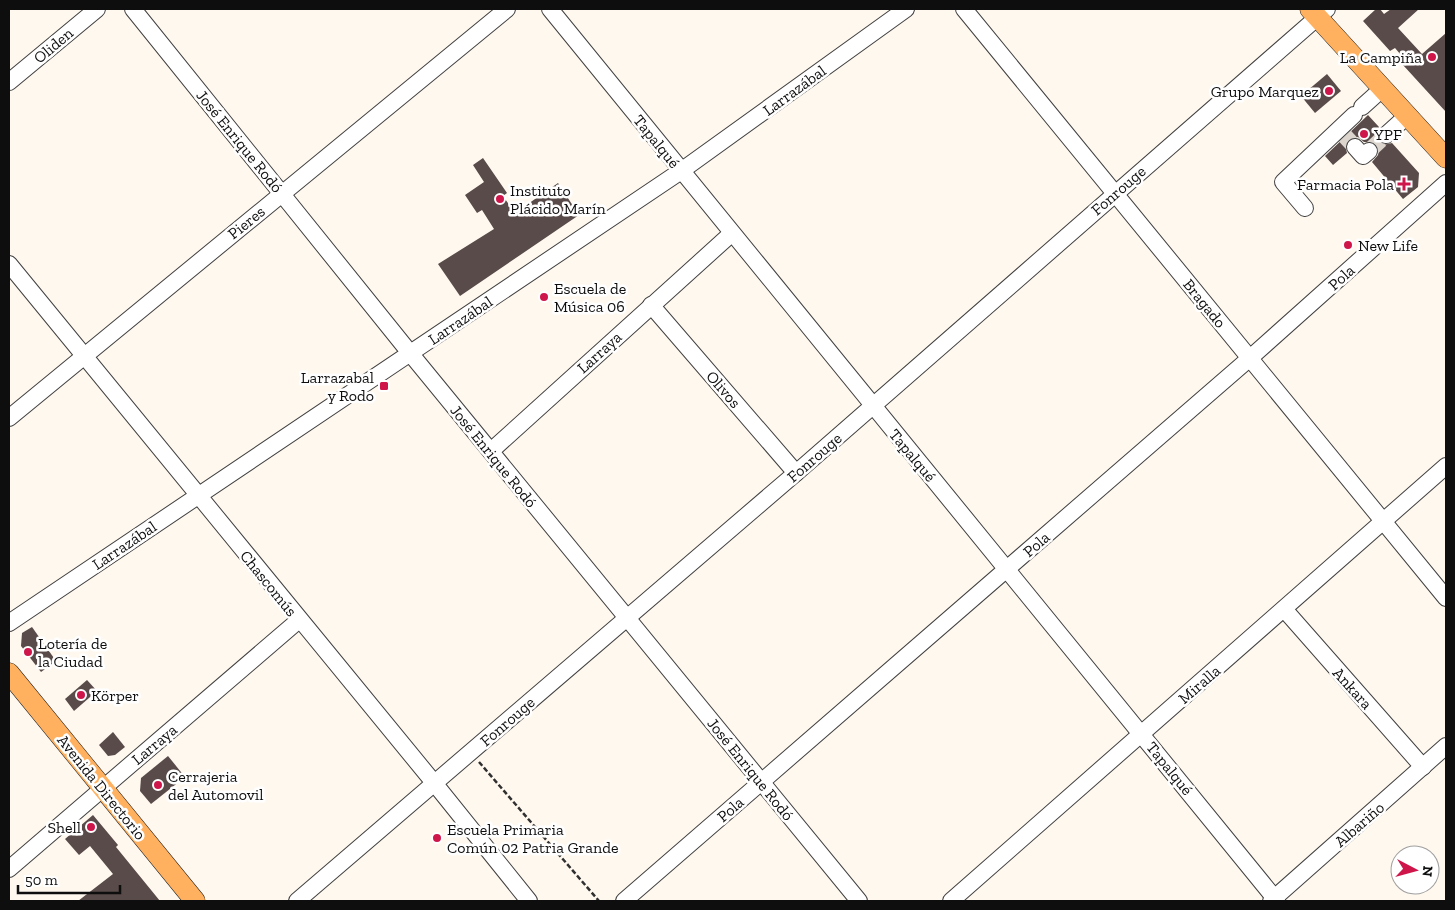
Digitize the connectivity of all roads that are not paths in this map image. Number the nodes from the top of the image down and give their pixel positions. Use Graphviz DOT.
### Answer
graph roads {
  1 [pos="97,9"];
  2 [pos="133,9"];
  3 [pos="507,9"];
  4 [pos="550,9"];
  5 [pos="906,9"];
  6 [pos="964,9"];
  7 [pos="1318,11"];
  8 [pos="9,82"];
  9 [pos="1382,89"];
  10 [pos="1407,116"];
  11 [pos="1386,135"];
  12 [pos="1446,158"];
  13 [pos="681,171"];
  14 [pos="1446,182"];
  15 [pos="282,193"];
  16 [pos="1115,193"];
  17 [pos="1305,208"];
  18 [pos="731,234"];
  19 [pos="9,264"];
  20 [pos="651,305"];
  21 [pos="410,353"];
  22 [pos="83,356"];
  23 [pos="1250,358"];
  24 [pos="873,406"];
  25 [pos="9,418"];
  26 [pos="491,451"];
  27 [pos="1446,466"];
  28 [pos="796,473"];
  29 [pos="197,496"];
  30 [pos="1382,522"];
  31 [pos="1008,569"];
  32 [pos="1446,598"];
  33 [pos="1284,609"];
  34 [pos="627,618"];
  35 [pos="299,620"];
  36 [pos="9,623"];
  37 [pos="9,673"];
  38 [pos="1142,734"];
  39 [pos="1446,746"];
  40 [pos="1423,767"];
  41 [pos="762,782"];
  42 [pos="435,784"];
  43 [pos="102,788"];
  44 [pos="9,869"];
  45 [pos="1274,900"];
  46 [pos="195,901"];
  47 [pos="298,901"];
  48 [pos="529,901"];
  49 [pos="624,901"];
  50 [pos="858,901"];
  51 [pos="951,901"];
  1 -- 8 [label="street, Oliden"];
  2 -- 15 [label="street, José Enrique Rodó"];
  3 -- 15 [label="street, Pieres"];
  4 -- 13 [label="street, Tapalqué"];
  5 -- 13 [label="street, Larrazábal"];
  6 -- 16 [label="street, Bragado"];
  7 -- 9 [label="main road"];
  7 -- 16 [label="street, Fonrouge"];
  9 -- 10 [label="main road"];
  9 -- 17 [label="street"];
  10 -- 11 [label="street"];
  10 -- 12 [label="main road"];
  13 -- 18 [label="street, Tapalqué"];
  13 -- 21 [label="street, Larrazábal"];
  14 -- 23 [label="street, Pola"];
  15 -- 21 [label="street, José Enrique Rodó"];
  15 -- 22 [label="street, Pieres"];
  16 -- 23 [label="street, Bragado"];
  16 -- 24 [label="street, Fonrouge"];
  18 -- 20 [label="street, Larraya"];
  18 -- 24 [label="street, Tapalqué"];
  19 -- 22 [label="street, Chascomús"];
  20 -- 26 [label="street, Larraya"];
  20 -- 28 [label="street, Olivos"];
  21 -- 26 [label="street, José Enrique Rodó"];
  21 -- 29 [label="street, Larrazábal"];
  22 -- 25 [label="street, Pieres"];
  22 -- 29 [label="street, Chascomús"];
  23 -- 30 [label="street, Bragado"];
  23 -- 31 [label="street, Pola"];
  24 -- 28 [label="street, Fonrouge"];
  24 -- 31 [label="street, Tapalqué"];
  26 -- 34 [label="street, José Enrique Rodó"];
  27 -- 30 [label="street, Miralla"];
  28 -- 34 [label="street, Fonrouge"];
  29 -- 35 [label="street, Chascomús"];
  29 -- 36 [label="street, Larrazábal"];
  30 -- 32 [label="street, Bragado"];
  30 -- 33 [label="street, Miralla"];
  31 -- 38 [label="street, Tapalqué"];
  31 -- 41 [label="street, Pola"];
  33 -- 38 [label="street, Miralla"];
  33 -- 40 [label="street, Ankara"];
  34 -- 41 [label="street, José Enrique Rodó"];
  34 -- 42 [label="street, Fonrouge"];
  35 -- 42 [label="street, Chascomús"];
  35 -- 43 [label="street, Larraya"];
  37 -- 43 [label="main road, Avenida Directorio"];
  38 -- 45 [label="street, Tapalqué"];
  38 -- 51 [label="street, Miralla"];
  39 -- 40 [label="street, Albariño"];
  40 -- 45 [label="street, Albariño"];
  41 -- 49 [label="street, Pola"];
  41 -- 50 [label="street, José Enrique Rodó"];
  42 -- 47 [label="street, Fonrouge"];
  42 -- 48 [label="street, Chascomús"];
  43 -- 44 [label="street, Larraya"];
  43 -- 46 [label="main road, Avenida Directorio"];
}
